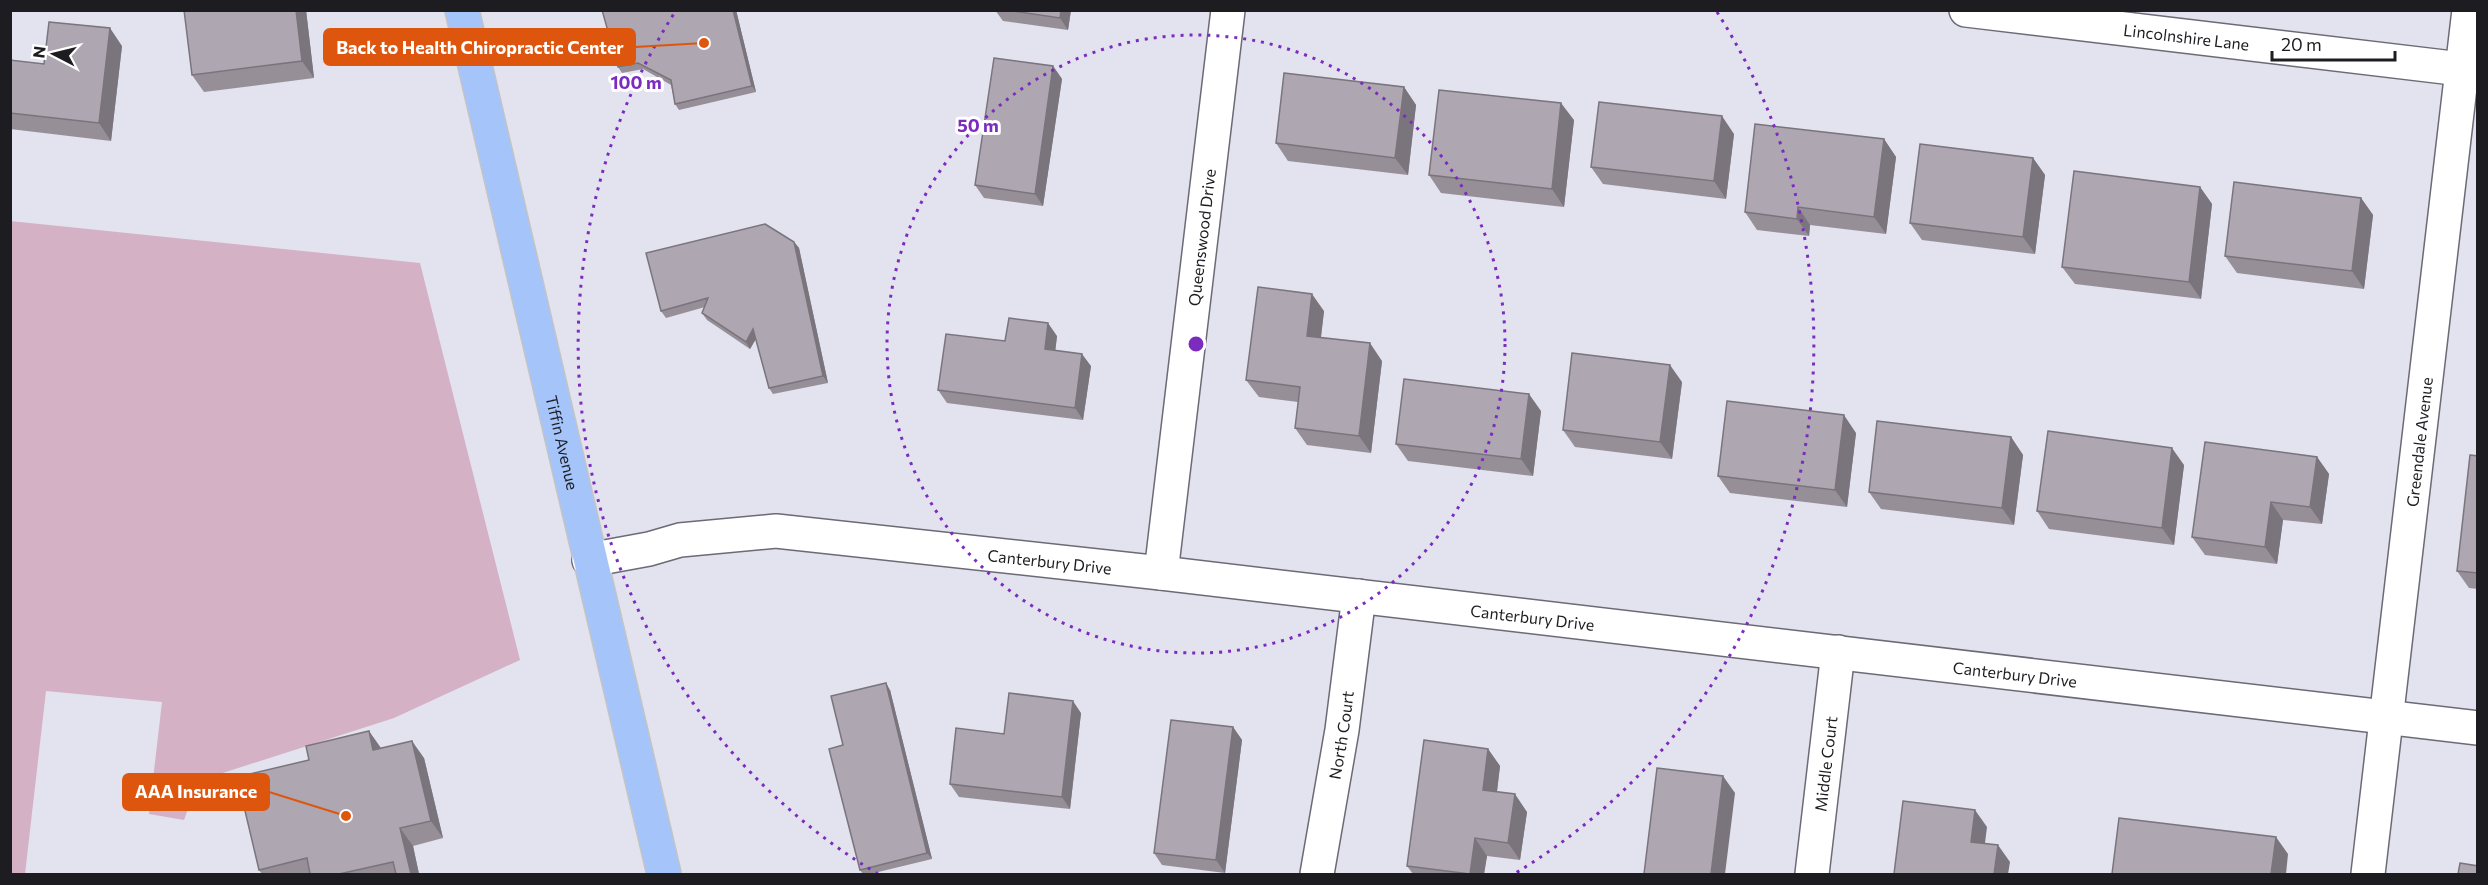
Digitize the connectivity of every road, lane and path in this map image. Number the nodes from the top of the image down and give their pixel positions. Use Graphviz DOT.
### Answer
graph roads {
  1 [pos="462,10"];
  2 [pos="1228,10"];
  3 [pos="1966,10"];
  4 [pos="2469,10"];
  5 [pos="2470,71"];
  6 [pos="589,561"];
  7 [pos="1161,573"];
  8 [pos="1359,596"];
  9 [pos="1838,652"];
  10 [pos="2387,717"];
  11 [pos="2478,728"];
  12 [pos="664,874"];
  13 [pos="1317,874"];
  14 [pos="1812,874"];
  15 [pos="2368,874"];
  1 -- 6 [label="highway, Tiffin Avenue"];
  2 -- 7 [label="street, Queenswood Drive"];
  3 -- 5 [label="street, Lincolnshire Lane"];
  4 -- 5 [label="street, Greendale Avenue"];
  5 -- 10 [label="street, Greendale Avenue"];
  6 -- 7 [label="street, Canterbury Drive"];
  6 -- 12 [label="highway, Tiffin Avenue"];
  7 -- 8 [label="street, Canterbury Drive"];
  8 -- 9 [label="street, Canterbury Drive"];
  8 -- 13 [label="street, North Court"];
  9 -- 10 [label="street, Canterbury Drive"];
  9 -- 14 [label="street, Middle Court"];
  10 -- 11 [label="street, Canterbury Drive"];
  10 -- 15 [label="street, Greendale Avenue"];
}
